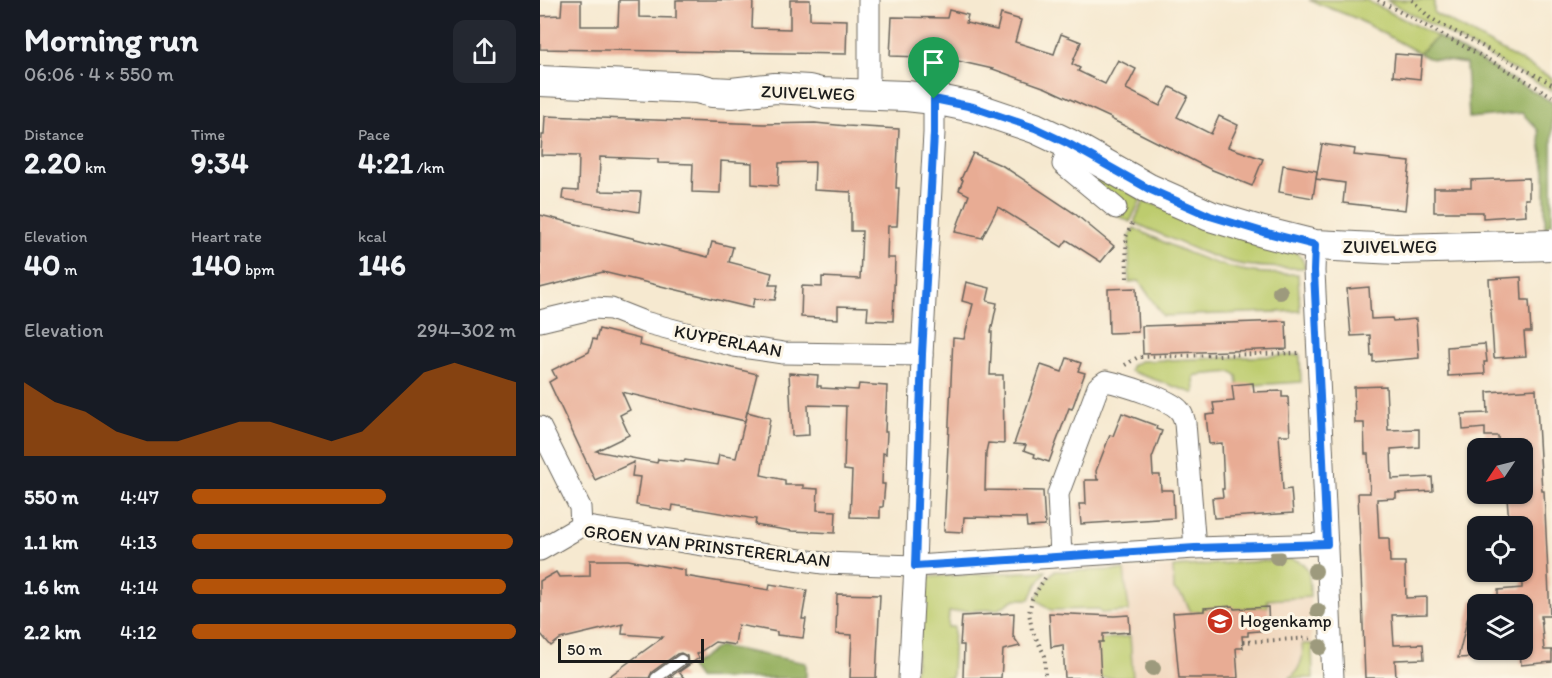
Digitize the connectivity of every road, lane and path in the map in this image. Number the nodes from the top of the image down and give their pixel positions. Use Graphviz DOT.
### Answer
graph roads {
  1 [pos="868,0"];
  2 [pos="1378,0"];
  3 [pos="1412,0"];
  4 [pos="540,81"];
  5 [pos="1552,84"];
  6 [pos="869,95"];
  7 [pos="1552,96"];
  8 [pos="934,99"];
  9 [pos="1069,144"];
  10 [pos="1149,189"];
  11 [pos="1116,208"];
  12 [pos="1315,245"];
  13 [pos="1552,245"];
  14 [pos="1127,278"];
  15 [pos="540,321"];
  16 [pos="1318,352"];
  17 [pos="922,354"];
  18 [pos="1125,365"];
  19 [pos="540,427"];
  20 [pos="581,526"];
  21 [pos="1327,544"];
  22 [pos="1195,548"];
  23 [pos="540,550"];
  24 [pos="1061,556"];
  25 [pos="915,566"];
  26 [pos="1331,638"];
  27 [pos="1243,642"];
  28 [pos="681,660"];
  29 [pos="656,678"];
  30 [pos="909,678"];
  31 [pos="1045,678"];
  32 [pos="1333,678"];
  1 -- 6 [label="street"];
  2 -- 7 [label="path"];
  3 -- 5 [label="path"];
  4 -- 6 [label="street, ZUIVELWEG"];
  6 -- 8 [label="street, ZUIVELWEG"];
  8 -- 9 [label="street, ZUIVELWEG"];
  8 -- 17 [label="street"];
  9 -- 10 [label="street, ZUIVELWEG"];
  9 -- 11 [label="street"];
  10 -- 12 [label="street, ZUIVELWEG"];
  10 -- 14 [label="path"];
  12 -- 13 [label="street, ZUIVELWEG"];
  12 -- 16 [label="street"];
  15 -- 17 [label="street, KUYPERLAAN"];
  16 -- 18 [label="path"];
  16 -- 21 [label="street"];
  17 -- 25 [label="street"];
  19 -- 20 [label="street"];
  20 -- 23 [label="street, GROEN VAN PRINSTERERLAAN"];
  20 -- 25 [label="street, GROEN VAN PRINSTERERLAAN"];
  21 -- 22 [label="street, GROEN VAN PRINSTERERLAAN"];
  21 -- 26 [label="street"];
  22 -- 24 [label="street, GROEN VAN PRINSTERERLAAN"];
  22 -- 24 [label="street"];
  24 -- 25 [label="street, GROEN VAN PRINSTERERLAAN"];
  24 -- 31 [label="path"];
  25 -- 30 [label="street"];
  26 -- 27 [label="path"];
  26 -- 32 [label="street"];
  28 -- 29 [label="lane"];
}
